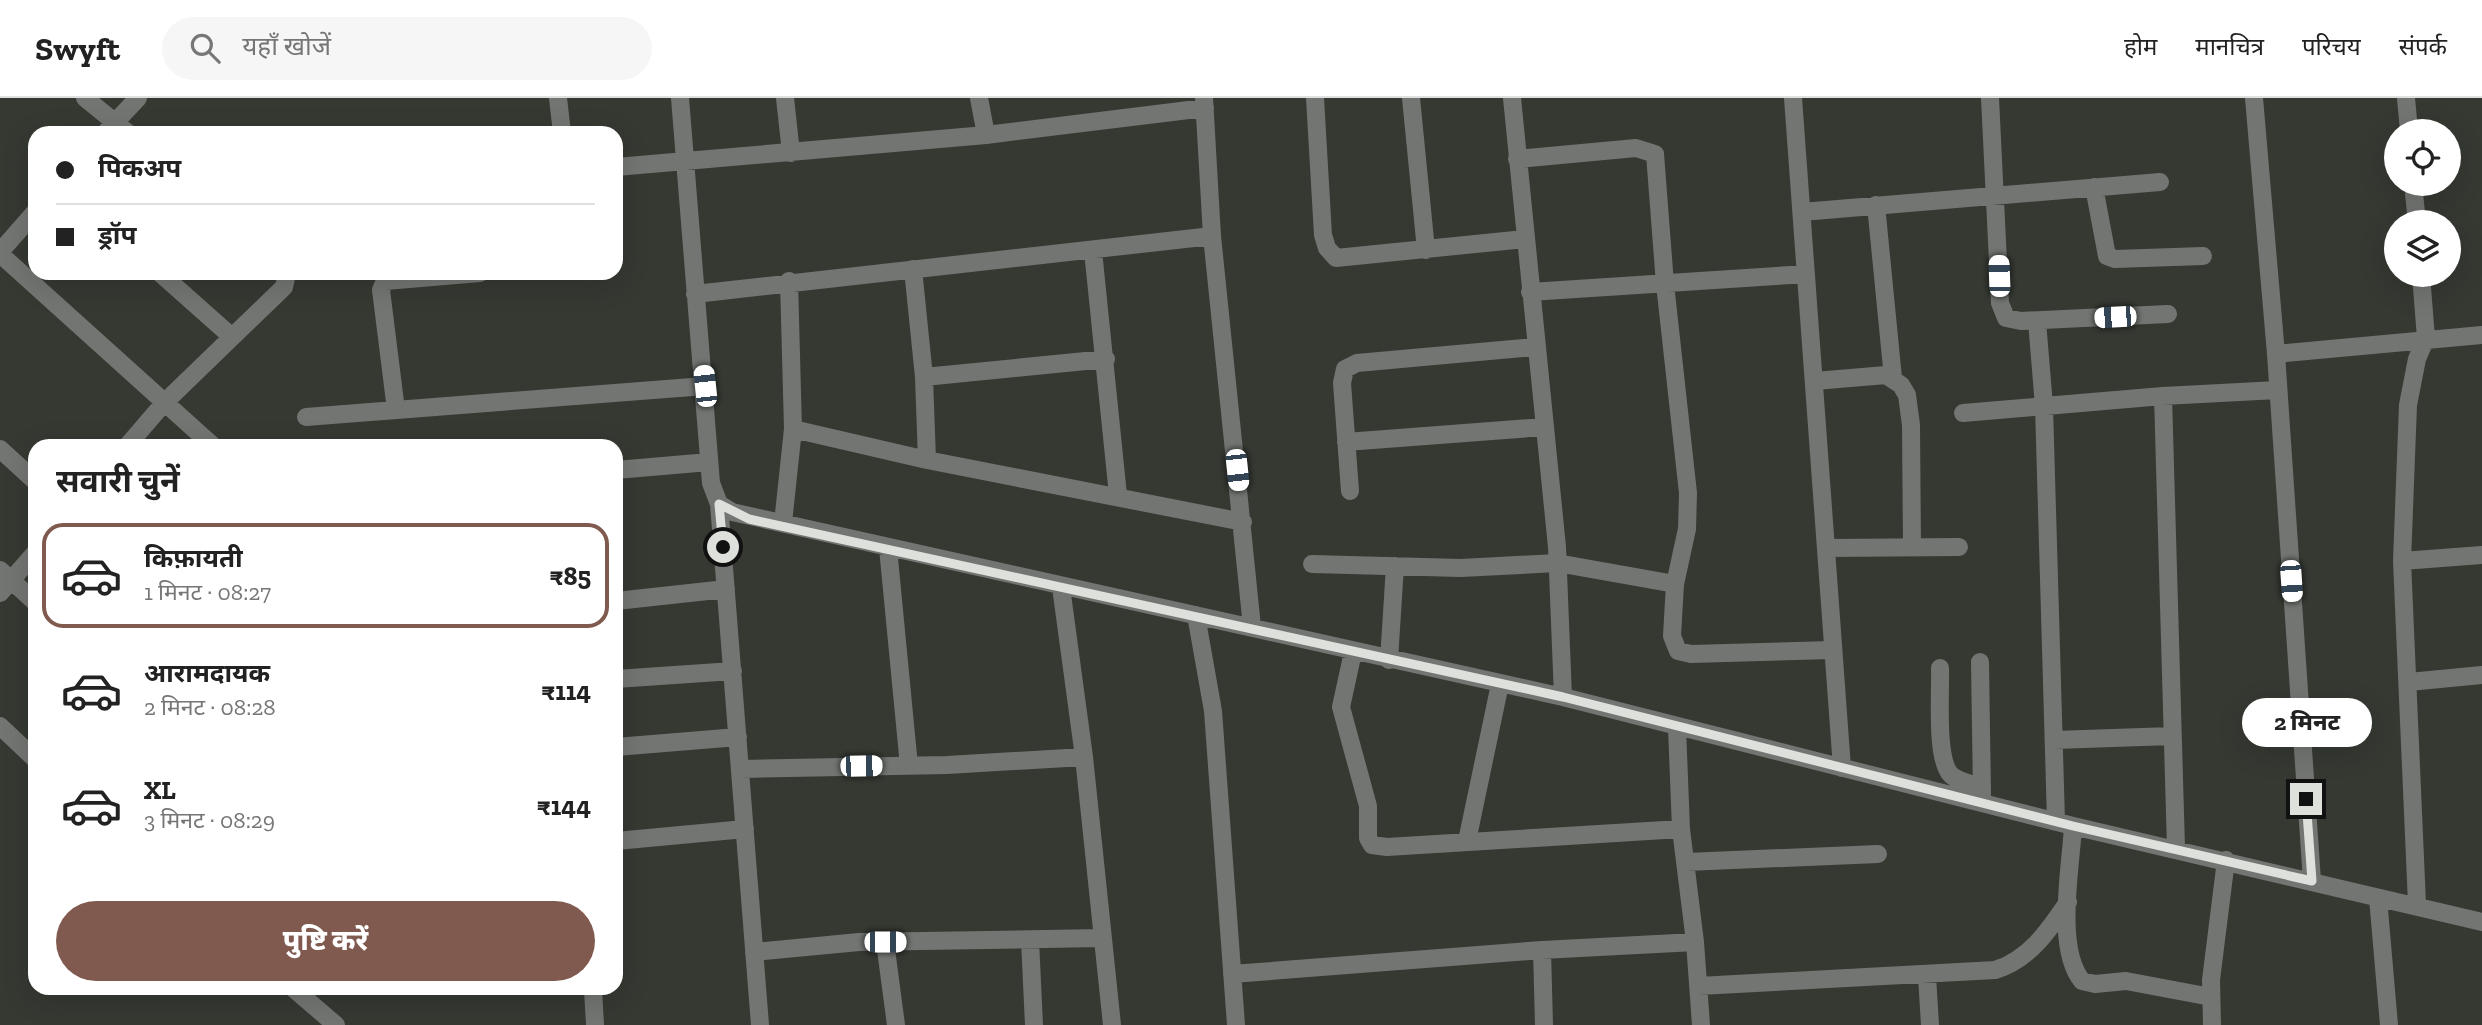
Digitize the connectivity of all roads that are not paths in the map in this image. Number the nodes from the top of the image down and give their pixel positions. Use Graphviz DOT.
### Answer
graph roads {
  1 [pos="85,98"];
  2 [pos="138,98"];
  3 [pos="558,98"];
  4 [pos="680,98"];
  5 [pos="785,98"];
  6 [pos="979,98"];
  7 [pos="1315,98"];
  8 [pos="1411,98"];
  9 [pos="1512,98"];
  10 [pos="1793,98"];
  11 [pos="1990,98"];
  12 [pos="2254,98"];
  13 [pos="2406,98"];
  14 [pos="1205,103"];
  15 [pos="2408,119"];
  16 [pos="113,126"];
  17 [pos="118,126"];
  18 [pos="561,126"];
  19 [pos="986,135"];
  20 [pos="790,153"];
  21 [pos="1517,159"];
  22 [pos="685,161"];
  23 [pos="623,166"];
  24 [pos="2160,182"];
  25 [pos="2094,187"];
  26 [pos="1996,195"];
  27 [pos="1876,205"];
  28 [pos="1802,212"];
  29 [pos="28,220"];
  30 [pos="1212,236"];
  31 [pos="1525,239"];
  32 [pos="1426,250"];
  33 [pos="1093,251"];
  34 [pos="0,253"];
  35 [pos="2203,256"];
  36 [pos="913,269"];
  37 [pos="1806,274"];
  38 [pos="28,279"];
  39 [pos="30,280"];
  40 [pos="168,280"];
  41 [pos="286,280"];
  42 [pos="397,280"];
  43 [pos="789,281"];
  44 [pos="1665,284"];
  45 [pos="2422,287"];
  46 [pos="1530,292"];
  47 [pos="695,294"];
  48 [pos="2168,314"];
  49 [pos="2037,321"];
  50 [pos="2482,335"];
  51 [pos="232,337"];
  52 [pos="2426,338"];
  53 [pos="1535,347"];
  54 [pos="2276,354"];
  55 [pos="1106,359"];
  56 [pos="924,377"];
  57 [pos="1893,378"];
  58 [pos="1815,381"];
  59 [pos="705,386"];
  60 [pos="2278,390"];
  61 [pos="2162,396"];
  62 [pos="164,403"];
  63 [pos="2044,406"];
  64 [pos="396,410"];
  65 [pos="1964,413"];
  66 [pos="306,417"];
  67 [pos="1544,427"];
  68 [pos="793,429"];
  69 [pos="133,439"];
  70 [pos="205,439"];
  71 [pos="1346,442"];
  72 [pos="0,449"];
  73 [pos="927,460"];
  74 [pos="709,462"];
  75 [pos="623,469"];
  76 [pos="28,475"];
  77 [pos="1350,491"];
  78 [pos="1118,495"];
  79 [pos="719,504"];
  80 [pos="1243,522"];
  81 [pos="783,523"];
  82 [pos="1912,547"];
  83 [pos="1959,547"];
  84 [pos="888,548"];
  85 [pos="1826,548"];
  86 [pos="2482,555"];
  87 [pos="28,559"];
  88 [pos="2402,561"];
  89 [pos="1557,563"];
  90 [pos="1312,564"];
  91 [pos="1395,566"];
  92 [pos="4,581"];
  93 [pos="1675,584"];
  94 [pos="1061,587"];
  95 [pos="726,589"];
  96 [pos="28,597"];
  97 [pos="623,600"];
  98 [pos="1196,615"];
  99 [pos="1252,627"];
  100 [pos="1832,650"];
  101 [pos="1353,652"];
  102 [pos="1389,660"];
  103 [pos="1980,662"];
  104 [pos="1940,668"];
  105 [pos="733,671"];
  106 [pos="2482,675"];
  107 [pos="623,679"];
  108 [pos="2409,682"];
  109 [pos="1500,684"];
  110 [pos="1563,697"];
  111 [pos="0,726"];
  112 [pos="1677,728"];
  113 [pos="2172,736"];
  114 [pos="738,737"];
  115 [pos="2054,740"];
  116 [pos="623,746"];
  117 [pos="28,752"];
  118 [pos="1084,757"];
  119 [pos="909,765"];
  120 [pos="1842,768"];
  121 [pos="741,769"];
  122 [pos="1982,795"];
  123 [pos="2065,823"];
  124 [pos="744,829"];
  125 [pos="1681,829"];
  126 [pos="623,840"];
  127 [pos="1467,841"];
  128 [pos="2176,848"];
  129 [pos="1878,854"];
  130 [pos="2226,860"];
  131 [pos="1686,862"];
  132 [pos="2312,881"];
  133 [pos="2378,898"];
  134 [pos="2068,902"];
  135 [pos="2417,904"];
  136 [pos="2482,922"];
  137 [pos="1102,939"];
  138 [pos="1030,940"];
  139 [pos="885,942"];
  140 [pos="1695,942"];
  141 [pos="1542,950"];
  142 [pos="754,952"];
  143 [pos="1232,974"];
  144 [pos="1927,976"];
  145 [pos="1699,986"];
  146 [pos="301,995"];
  147 [pos="593,995"];
  148 [pos="2211,997"];
  149 [pos="336,1025"];
  150 [pos="595,1025"];
  151 [pos="760,1025"];
  152 [pos="896,1025"];
  153 [pos="1034,1025"];
  154 [pos="1112,1025"];
  155 [pos="1236,1025"];
  156 [pos="1544,1025"];
  157 [pos="1701,1025"];
  158 [pos="1930,1025"];
  159 [pos="2212,1025"];
  160 [pos="2389,1025"];
  1 -- 16 [label="street"];
  2 -- 17 [label="street"];
  3 -- 18 [label="street"];
  4 -- 22 [label="street"];
  5 -- 20 [label="street"];
  6 -- 19 [label="street"];
  7 -- 32 [label="street"];
  8 -- 32 [label="street"];
  9 -- 21 [label="street"];
  10 -- 28 [label="street"];
  11 -- 26 [label="street"];
  12 -- 54 [label="street"];
  13 -- 15 [label="street"];
  14 -- 19 [label="street"];
  14 -- 30 [label="street"];
  19 -- 20 [label="street"];
  20 -- 22 [label="street"];
  21 -- 31 [label="street"];
  21 -- 44 [label="street"];
  22 -- 23 [label="street"];
  22 -- 47 [label="street"];
  24 -- 25 [label="street"];
  25 -- 26 [label="street"];
  25 -- 35 [label="street"];
  26 -- 27 [label="street"];
  26 -- 49 [label="street"];
  27 -- 28 [label="street"];
  27 -- 57 [label="street"];
  28 -- 37 [label="street"];
  29 -- 34 [label="street"];
  30 -- 33 [label="street"];
  30 -- 80 [label="street"];
  31 -- 32 [label="street"];
  31 -- 46 [label="street"];
  33 -- 36 [label="street"];
  33 -- 55 [label="street"];
  34 -- 38 [label="street"];
  36 -- 43 [label="street"];
  36 -- 56 [label="street"];
  37 -- 44 [label="street"];
  37 -- 58 [label="street"];
  39 -- 62 [label="street"];
  40 -- 51 [label="street"];
  41 -- 51 [label="street"];
  42 -- 64 [label="street"];
  43 -- 47 [label="street"];
  43 -- 68 [label="street"];
  44 -- 46 [label="street"];
  44 -- 93 [label="street"];
  45 -- 52 [label="street"];
  46 -- 53 [label="street"];
  47 -- 59 [label="street"];
  48 -- 49 [label="street"];
  49 -- 63 [label="street"];
  50 -- 52 [label="street"];
  51 -- 62 [label="street"];
  52 -- 54 [label="street"];
  52 -- 88 [label="street"];
  53 -- 67 [label="street"];
  53 -- 71 [label="street"];
  54 -- 60 [label="street"];
  55 -- 56 [label="street"];
  55 -- 78 [label="street"];
  56 -- 73 [label="street"];
  57 -- 58 [label="street"];
  57 -- 82 [label="street"];
  58 -- 85 [label="street"];
  59 -- 64 [label="street"];
  59 -- 74 [label="street"];
  60 -- 61 [label="street"];
  60 -- 132 [label="street"];
  61 -- 63 [label="street"];
  61 -- 113 [label="street"];
  62 -- 69 [label="street"];
  62 -- 70 [label="street"];
  63 -- 65 [label="street"];
  63 -- 115 [label="street"];
  64 -- 66 [label="street"];
  67 -- 71 [label="street"];
  67 -- 89 [label="street"];
  68 -- 73 [label="street"];
  68 -- 81 [label="street"];
  71 -- 77 [label="street"];
  72 -- 76 [label="street"];
  73 -- 78 [label="street"];
  74 -- 75 [label="street"];
  74 -- 79 [label="street"];
  78 -- 80 [label="street"];
  79 -- 81 [label="street"];
  79 -- 95 [label="street"];
  80 -- 99 [label="street"];
  81 -- 84 [label="street"];
  82 -- 83 [label="street"];
  82 -- 85 [label="street"];
  84 -- 94 [label="street"];
  84 -- 119 [label="street"];
  85 -- 100 [label="street"];
  86 -- 88 [label="street"];
  87 -- 92 [label="street"];
  88 -- 108 [label="street"];
  89 -- 91 [label="street"];
  89 -- 93 [label="street"];
  89 -- 110 [label="street"];
  90 -- 91 [label="street"];
  91 -- 102 [label="street"];
  92 -- 96 [label="street"];
  93 -- 100 [label="street"];
  94 -- 98 [label="street"];
  94 -- 118 [label="street"];
  95 -- 97 [label="street"];
  95 -- 105 [label="street"];
  98 -- 99 [label="street"];
  98 -- 143 [label="street"];
  99 -- 101 [label="street"];
  100 -- 120 [label="street"];
  101 -- 102 [label="street"];
  101 -- 127 [label="street"];
  102 -- 109 [label="street"];
  103 -- 122 [label="street"];
  104 -- 122 [label="street"];
  105 -- 107 [label="street"];
  105 -- 114 [label="street"];
  106 -- 108 [label="street"];
  108 -- 135 [label="street"];
  109 -- 110 [label="street"];
  109 -- 127 [label="street"];
  110 -- 112 [label="street"];
  111 -- 117 [label="street"];
  112 -- 120 [label="street"];
  112 -- 125 [label="street"];
  113 -- 115 [label="street"];
  113 -- 128 [label="street"];
  114 -- 116 [label="street"];
  114 -- 121 [label="street"];
  115 -- 123 [label="street"];
  118 -- 119 [label="street"];
  118 -- 137 [label="street"];
  119 -- 121 [label="street"];
  120 -- 122 [label="street"];
  121 -- 124 [label="street"];
  122 -- 123 [label="street"];
  123 -- 128 [label="street"];
  123 -- 134 [label="street"];
  124 -- 126 [label="street"];
  124 -- 142 [label="street"];
  125 -- 127 [label="street"];
  125 -- 131 [label="street"];
  128 -- 130 [label="street"];
  129 -- 131 [label="street"];
  130 -- 132 [label="street"];
  130 -- 148 [label="street"];
  131 -- 140 [label="street"];
  132 -- 133 [label="street"];
  133 -- 135 [label="street"];
  133 -- 160 [label="street"];
  134 -- 144 [label="street"];
  134 -- 148 [label="street"];
  135 -- 136 [label="street"];
  137 -- 138 [label="street"];
  137 -- 154 [label="street"];
  138 -- 139 [label="street"];
  138 -- 153 [label="street"];
  139 -- 142 [label="street"];
  139 -- 152 [label="street"];
  140 -- 141 [label="street"];
  140 -- 145 [label="street"];
  141 -- 143 [label="street"];
  141 -- 156 [label="street"];
  142 -- 151 [label="street"];
  143 -- 155 [label="street"];
  144 -- 145 [label="street"];
  144 -- 158 [label="street"];
  145 -- 157 [label="street"];
  146 -- 149 [label="street"];
  147 -- 150 [label="street"];
  148 -- 159 [label="street"];
}
